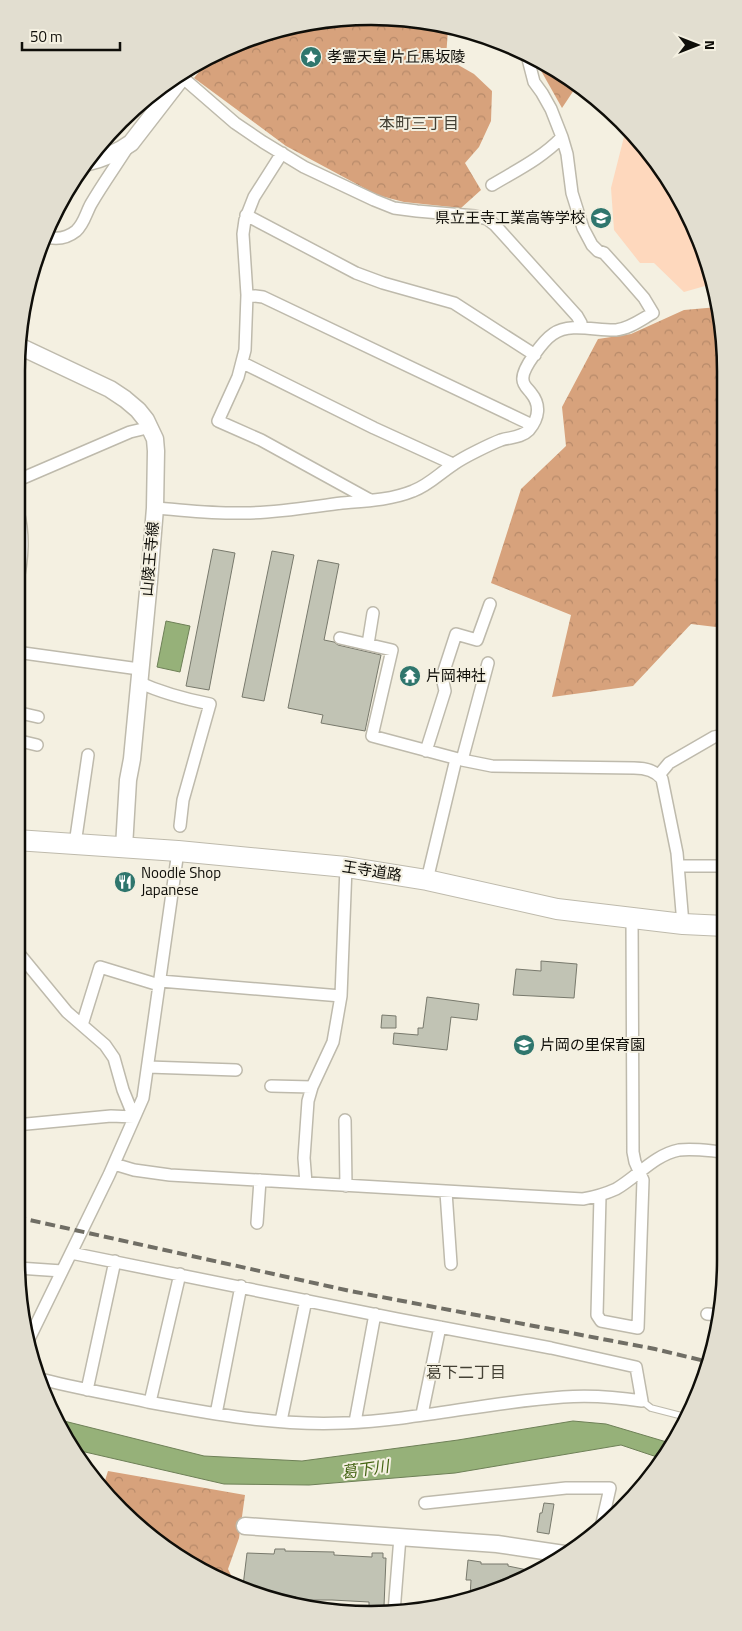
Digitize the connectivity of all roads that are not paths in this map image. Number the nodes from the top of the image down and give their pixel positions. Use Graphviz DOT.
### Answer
graph roads {
  1 [pos="529,64"];
  2 [pos="189,77"];
  3 [pos="175,86"];
  4 [pos="562,137"];
  5 [pos="130,143"];
  6 [pos="282,153"];
  7 [pos="95,162"];
  8 [pos="492,185"];
  9 [pos="246,215"];
  10 [pos="51,239"];
  11 [pos="247,295"];
  12 [pos="582,328"];
  13 [pos="26,349"];
  14 [pos="535,355"];
  15 [pos="243,363"];
  16 [pos="532,425"];
  17 [pos="151,427"];
  18 [pos="453,464"];
  19 [pos="25,477"];
  20 [pos="370,500"];
  21 [pos="154,508"];
  22 [pos="490,604"];
  23 [pos="373,613"];
  24 [pos="340,638"];
  25 [pos="368,644"];
  26 [pos="25,654"];
  27 [pos="488,663"];
  28 [pos="139,676"];
  29 [pos="25,714"];
  30 [pos="38,717"];
  31 [pos="717,737"];
  32 [pos="25,742"];
  33 [pos="37,745"];
  34 [pos="426,751"];
  35 [pos="88,755"];
  36 [pos="459,760"];
  37 [pos="659,775"];
  38 [pos="180,826"];
  39 [pos="25,841"];
  40 [pos="75,844"];
  41 [pos="124,847"];
  42 [pos="178,851"];
  43 [pos="679,866"];
  44 [pos="717,866"];
  45 [pos="346,867"];
  46 [pos="426,880"];
  47 [pos="632,917"];
  48 [pos="683,924"];
  49 [pos="717,926"];
  50 [pos="25,961"];
  51 [pos="160,983"];
  52 [pos="341,996"];
  53 [pos="82,1025"];
  54 [pos="148,1067"];
  55 [pos="236,1070"];
  56 [pos="271,1086"];
  57 [pos="312,1087"];
  58 [pos="134,1118"];
  59 [pos="345,1120"];
  60 [pos="25,1124"];
  61 [pos="717,1151"];
  62 [pos="114,1164"];
  63 [pos="639,1171"];
  64 [pos="260,1180"];
  65 [pos="306,1183"];
  66 [pos="346,1186"];
  67 [pos="446,1192"];
  68 [pos="600,1196"];
  69 [pos="257,1223"];
  70 [pos="71,1252"];
  71 [pos="114,1261"];
  72 [pos="451,1264"];
  73 [pos="25,1269"];
  74 [pos="62,1271"];
  75 [pos="180,1274"];
  76 [pos="241,1286"];
  77 [pos="306,1300"];
  78 [pos="375,1314"];
  79 [pos="707,1314"];
  80 [pos="712,1314"];
  81 [pos="440,1326"];
  82 [pos="33,1331"];
  83 [pos="47,1380"];
  84 [pos="87,1390"];
  85 [pos="642,1401"];
  86 [pos="150,1402"];
  87 [pos="216,1414"];
  88 [pos="422,1414"];
  89 [pos="680,1415"];
  90 [pos="281,1421"];
  91 [pos="355,1422"];
  92 [pos="425,1504"];
  93 [pos="604,1516"];
  94 [pos="245,1526"];
  95 [pos="400,1537"];
  96 [pos="556,1553"];
  97 [pos="395,1605"];
  1 -- 4 [label="street"];
  2 -- 6 [label="street"];
  3 -- 5 [label="main road"];
  4 -- 8 [label="street"];
  4 -- 12 [label="street"];
  5 -- 7 [label="main road"];
  5 -- 10 [label="street"];
  6 -- 9 [label="street"];
  6 -- 12 [label="street"];
  9 -- 11 [label="street"];
  9 -- 14 [label="street"];
  11 -- 15 [label="street"];
  11 -- 16 [label="street"];
  12 -- 14 [label="street"];
  13 -- 17 [label="main road, 山陵王寺線"];
  14 -- 16 [label="street"];
  15 -- 18 [label="street"];
  15 -- 20 [label="street"];
  16 -- 18 [label="street"];
  17 -- 19 [label="street"];
  17 -- 21 [label="main road, 山陵王寺線"];
  18 -- 20 [label="street"];
  20 -- 21 [label="street"];
  21 -- 28 [label="main road, 山陵王寺線"];
  22 -- 34 [label="street"];
  23 -- 25 [label="street"];
  24 -- 25 [label="street"];
  25 -- 34 [label="street"];
  26 -- 28 [label="street"];
  27 -- 36 [label="street"];
  28 -- 38 [label="street"];
  28 -- 41 [label="main road, 山陵王寺線"];
  29 -- 30 [label="street"];
  31 -- 37 [label="street"];
  32 -- 33 [label="street"];
  34 -- 36 [label="street"];
  35 -- 40 [label="street"];
  36 -- 37 [label="street"];
  36 -- 46 [label="street"];
  37 -- 43 [label="street"];
  39 -- 40 [label="highway, 王寺道路"];
  40 -- 41 [label="highway, 王寺道路"];
  41 -- 42 [label="highway, 王寺道路"];
  42 -- 45 [label="highway, 王寺道路"];
  42 -- 51 [label="street"];
  43 -- 44 [label="street"];
  43 -- 48 [label="street"];
  45 -- 46 [label="highway, 王寺道路"];
  45 -- 52 [label="street"];
  46 -- 47 [label="highway, 王寺道路"];
  47 -- 48 [label="highway, 王寺道路"];
  47 -- 63 [label="street"];
  48 -- 49 [label="highway, 王寺道路"];
  50 -- 53 [label="street"];
  51 -- 52 [label="street"];
  51 -- 53 [label="street"];
  51 -- 54 [label="street"];
  52 -- 57 [label="street"];
  53 -- 58 [label="street"];
  54 -- 55 [label="street"];
  54 -- 58 [label="street"];
  56 -- 57 [label="street"];
  57 -- 65 [label="street"];
  58 -- 60 [label="street"];
  58 -- 62 [label="street"];
  59 -- 66 [label="street"];
  61 -- 63 [label="street"];
  62 -- 64 [label="street"];
  62 -- 70 [label="street"];
  63 -- 68 [label="street"];
  63 -- 68 [label="street"];
  64 -- 65 [label="street"];
  64 -- 69 [label="street"];
  65 -- 66 [label="street"];
  66 -- 67 [label="street"];
  67 -- 68 [label="street"];
  67 -- 72 [label="street"];
  70 -- 71 [label="street"];
  70 -- 74 [label="street"];
  71 -- 75 [label="street"];
  71 -- 84 [label="street"];
  73 -- 74 [label="street"];
  74 -- 82 [label="street"];
  75 -- 76 [label="street"];
  75 -- 86 [label="street"];
  76 -- 77 [label="street"];
  76 -- 87 [label="street"];
  77 -- 78 [label="street"];
  77 -- 90 [label="street"];
  78 -- 81 [label="street"];
  78 -- 91 [label="street"];
  79 -- 80 [label="street"];
  81 -- 85 [label="street"];
  81 -- 88 [label="street"];
  83 -- 84 [label="street"];
  84 -- 86 [label="street"];
  85 -- 88 [label="street"];
  85 -- 89 [label="lane"];
  86 -- 87 [label="street"];
  87 -- 90 [label="street"];
  88 -- 91 [label="street"];
  90 -- 91 [label="street"];
  92 -- 93 [label="street"];
  94 -- 95 [label="main road"];
  95 -- 96 [label="main road"];
  95 -- 97 [label="street"];
}
